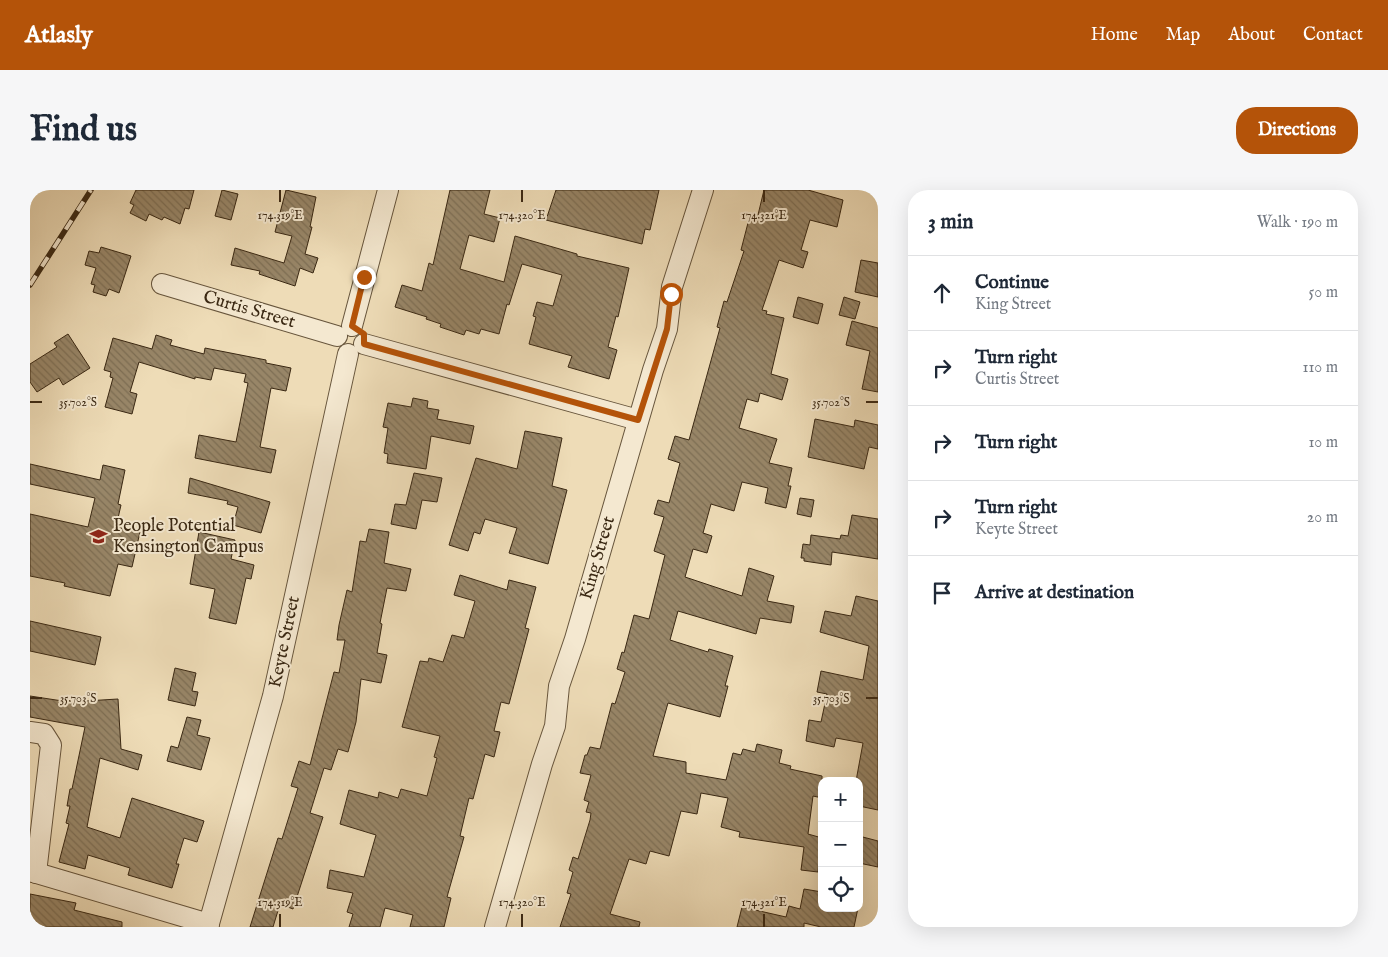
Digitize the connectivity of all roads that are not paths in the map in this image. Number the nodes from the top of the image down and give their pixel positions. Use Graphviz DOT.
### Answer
graph roads {
  1 [pos="388,190"];
  2 [pos="703,190"];
  3 [pos="162,284"];
  4 [pos="344,331"];
  5 [pos="356,349"];
  6 [pos="638,420"];
  7 [pos="30,732"];
  8 [pos="33,872"];
  9 [pos="209,925"];
  10 [pos="495,927"];
  1 -- 4 [label="street"];
  2 -- 6 [label="street, King Street"];
  3 -- 4 [label="street, Curtis Street"];
  4 -- 5 [label="street"];
  5 -- 6 [label="street"];
  5 -- 9 [label="street, Keyte Street"];
  6 -- 10 [label="street, King Street"];
  7 -- 8 [label="street"];
  8 -- 9 [label="street"];
}
